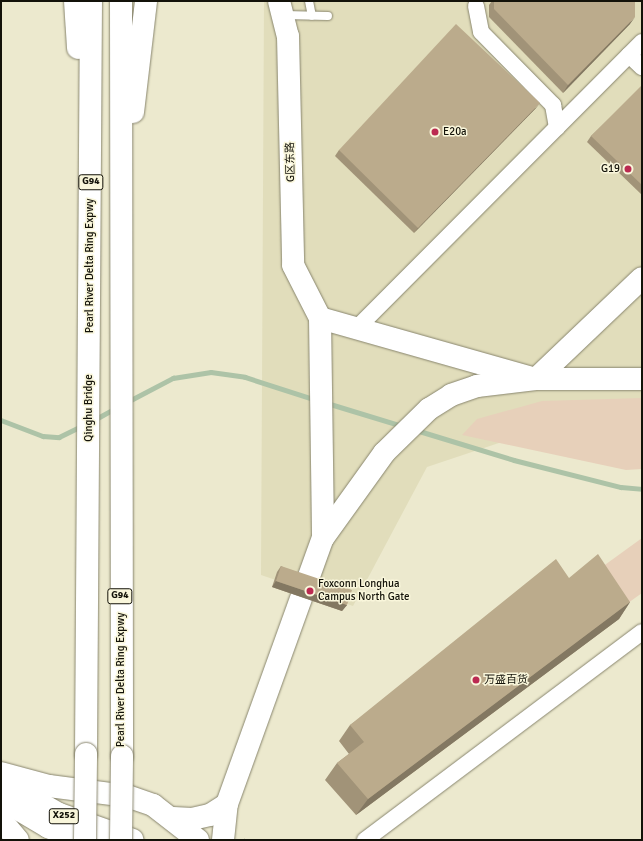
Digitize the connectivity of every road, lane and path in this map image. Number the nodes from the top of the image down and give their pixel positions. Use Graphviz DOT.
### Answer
graph roads {
  1 [pos="75,1"];
  2 [pos="92,1"];
  3 [pos="121,1"];
  4 [pos="146,1"];
  5 [pos="309,1"];
  6 [pos="476,6"];
  7 [pos="281,8"];
  8 [pos="312,16"];
  9 [pos="328,16"];
  10 [pos="642,42"];
  11 [pos="629,55"];
  12 [pos="642,67"];
  13 [pos="557,128"];
  14 [pos="90,217"];
  15 [pos="120,217"];
  16 [pos="642,278"];
  17 [pos="320,318"];
  18 [pos="358,326"];
  19 [pos="90,364"];
  20 [pos="536,379"];
  21 [pos="642,379"];
  22 [pos="323,538"];
  23 [pos="642,632"];
  24 [pos="1,773"];
  25 [pos="1,780"];
  26 [pos="1,799"];
  27 [pos="226,804"];
  28 [pos="173,818"];
  29 [pos="1,820"];
  30 [pos="74,836"];
  31 [pos="18,840"];
  32 [pos="121,840"];
  33 [pos="133,840"];
  34 [pos="198,840"];
  35 [pos="237,840"];
  36 [pos="365,840"];
  1 -- 14 [label="main road"];
  2 -- 14 [label="main road, Pearl River Delta Ring Expwy / G94"];
  3 -- 15 [label="main road, G94"];
  4 -- 15 [label="main road"];
  5 -- 8 [label="lane"];
  6 -- 13 [label="street"];
  7 -- 8 [label="lane"];
  7 -- 17 [label="main road, G区东路"];
  8 -- 9 [label="lane"];
  10 -- 11 [label="street"];
  11 -- 12 [label="street"];
  11 -- 13 [label="street"];
  13 -- 18 [label="street"];
  14 -- 19 [label="main road, Pearl River Delta Ring Expwy / G94"];
  15 -- 32 [label="main road, Pearl River Delta Ring Expwy / G94, bridge"];
  16 -- 20 [label="main road"];
  17 -- 18 [label="main road"];
  17 -- 22 [label="main road"];
  18 -- 20 [label="main road"];
  19 -- 30 [label="main road, Qinghu Bridge / G94, bridge"];
  20 -- 21 [label="main road"];
  20 -- 22 [label="main road"];
  22 -- 27 [label="main road"];
  23 -- 36 [label="street"];
  24 -- 28 [label="main road"];
  25 -- 30 [label="main road, X252"];
  26 -- 30 [label="main road, X252"];
  27 -- 28 [label="main road"];
  27 -- 35 [label="main road"];
  28 -- 34 [label="main road"];
  29 -- 31 [label="main road"];
  30 -- 33 [label="main road, X252"];
}
